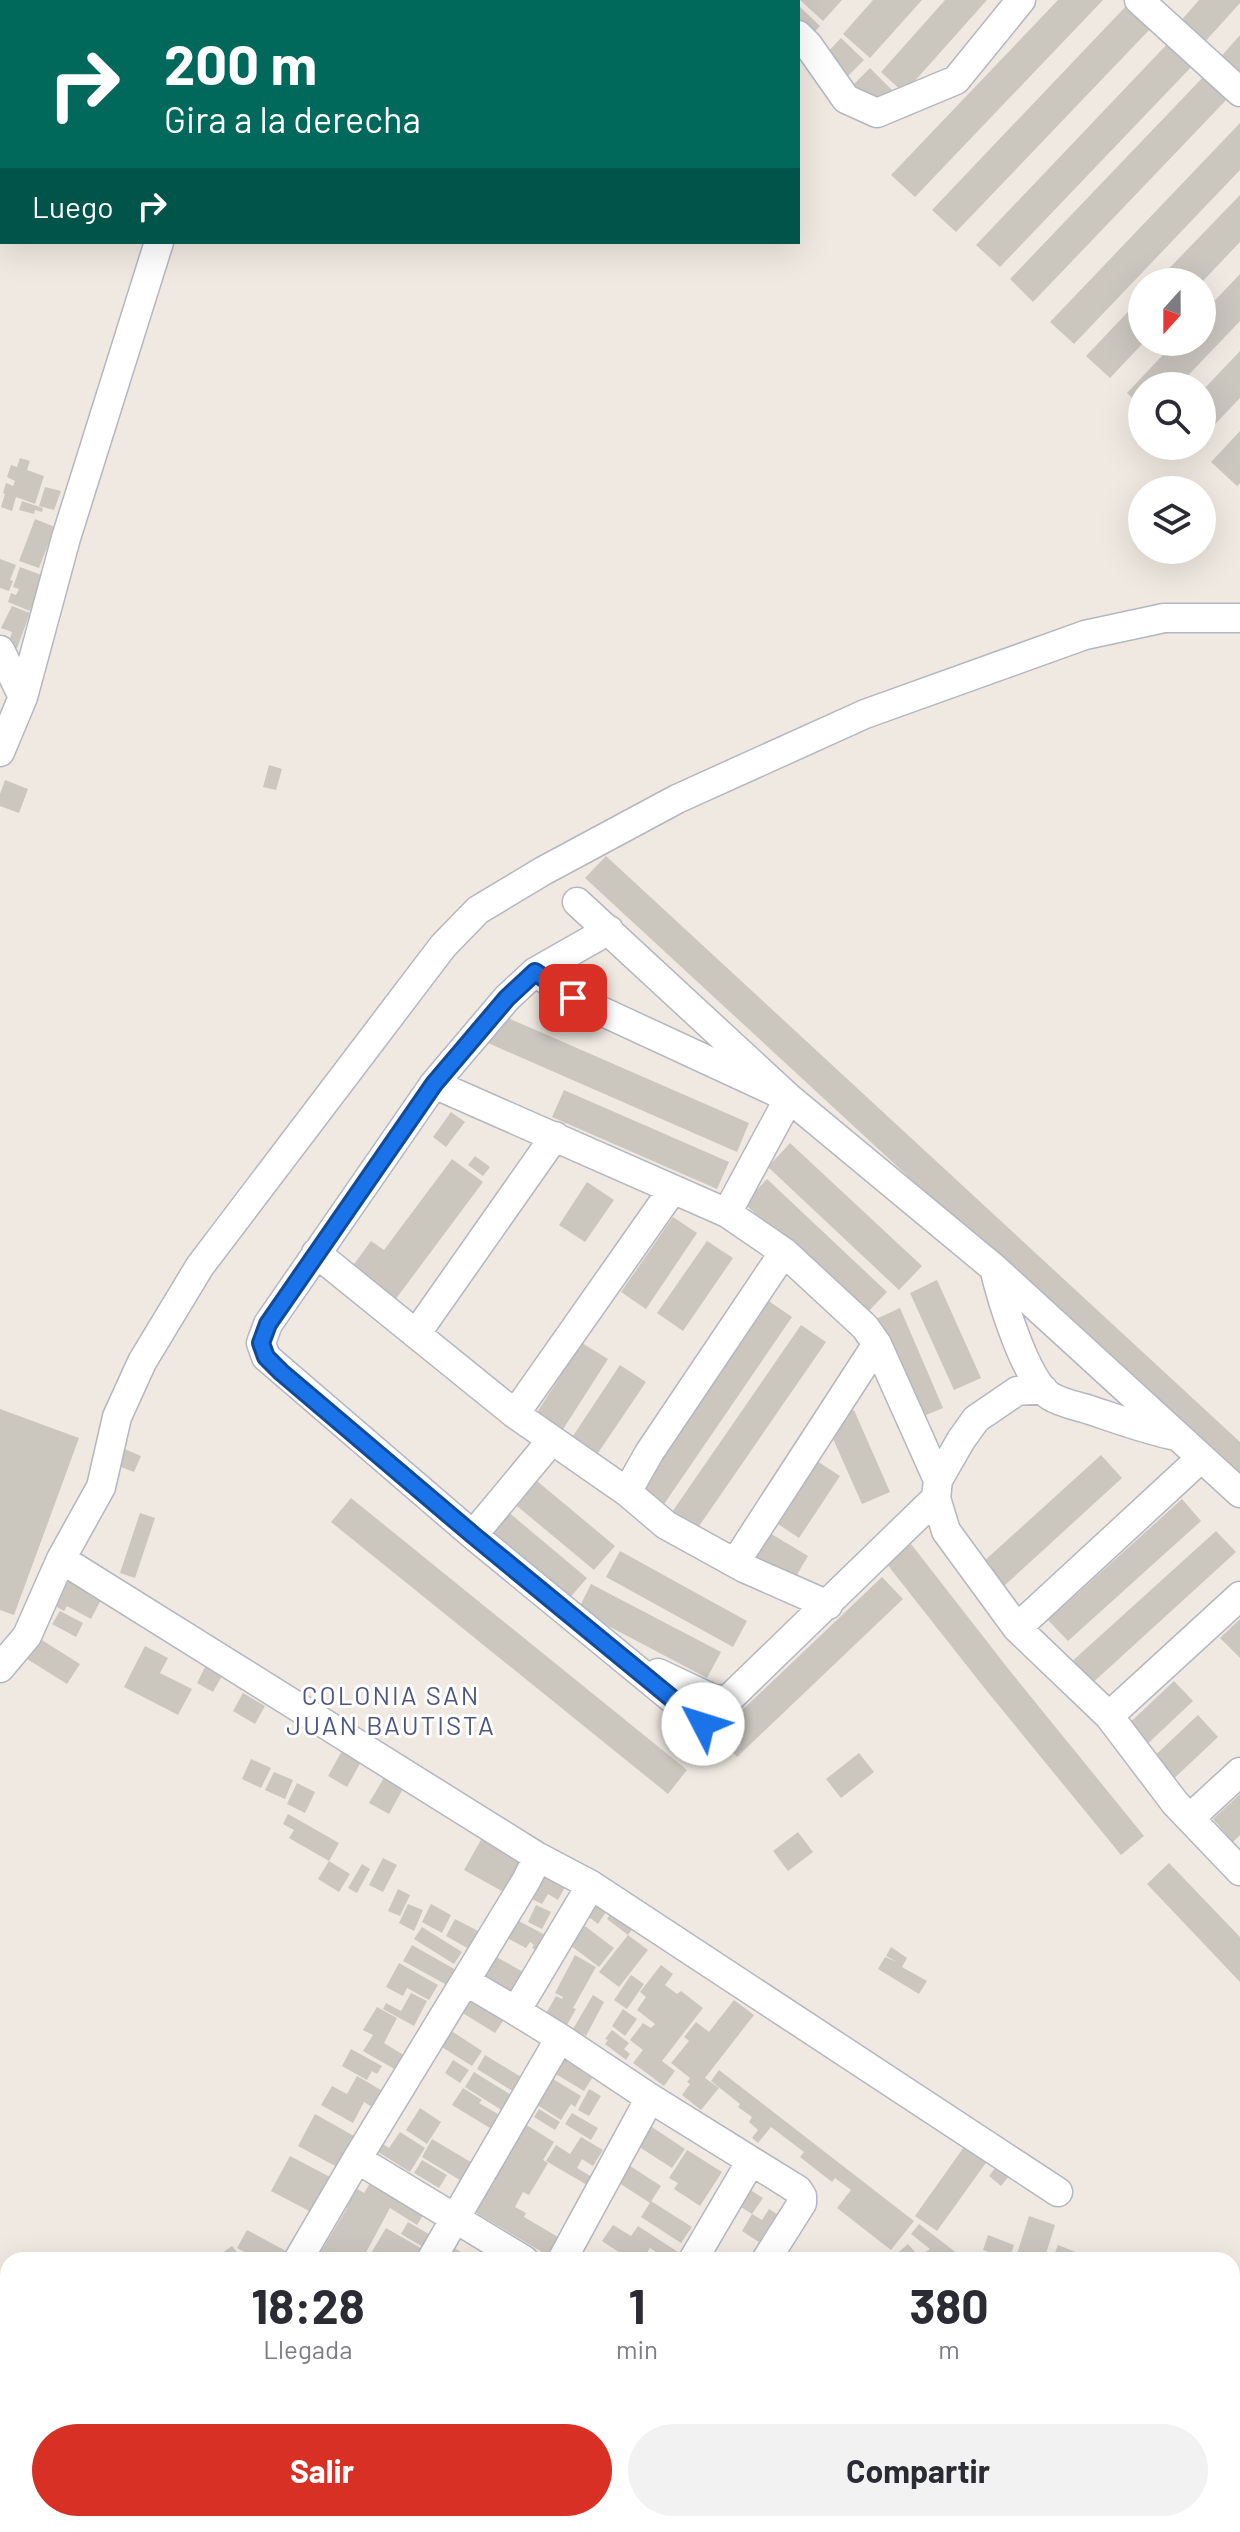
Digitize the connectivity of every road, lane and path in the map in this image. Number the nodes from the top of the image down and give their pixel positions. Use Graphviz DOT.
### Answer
graph roads {
  1 [pos="1021,0"];
  2 [pos="1139,0"];
  3 [pos="800,37"];
  4 [pos="1240,92"];
  5 [pos="158,244"];
  6 [pos="1240,618"];
  7 [pos="0,650"];
  8 [pos="23,697"];
  9 [pos="0,752"];
  10 [pos="577,902"];
  11 [pos="609,930"];
  12 [pos="535,972"];
  13 [pos="434,1084"];
  14 [pos="789,1098"];
  15 [pos="555,1136"];
  16 [pos="673,1189"];
  17 [pos="727,1213"];
  18 [pos="784,1252"];
  19 [pos="316,1253"];
  20 [pos="994,1268"];
  21 [pos="416,1334"];
  22 [pos="877,1344"];
  23 [pos="1043,1389"];
  24 [pos="515,1414"];
  25 [pos="1177,1437"];
  26 [pos="551,1441"];
  27 [pos="1201,1458"];
  28 [pos="937,1489"];
  29 [pos="627,1492"];
  30 [pos="1240,1493"];
  31 [pos="473,1535"];
  32 [pos="61,1559"];
  33 [pos="735,1563"];
  34 [pos="1240,1596"];
  35 [pos="828,1605"];
  36 [pos="1017,1628"];
  37 [pos="0,1668"];
  38 [pos="1109,1716"];
  39 [pos="1240,1772"];
  40 [pos="1190,1818"];
  41 [pos="538,1857"];
  42 [pos="1240,1871"];
  43 [pos="591,1885"];
  44 [pos="465,1981"];
  45 [pos="516,2011"];
  46 [pos="560,2038"];
  47 [pos="650,2098"];
  48 [pos="357,2159"];
  49 [pos="751,2161"];
  50 [pos="1058,2192"];
  51 [pos="455,2217"];
  52 [pos="303,2252"];
  53 [pos="435,2252"];
  54 [pos="511,2252"];
  55 [pos="566,2252"];
  56 [pos="698,2252"];
  57 [pos="771,2252"];
  1 -- 3 [label="street"];
  2 -- 4 [label="street"];
  5 -- 8 [label="street"];
  6 -- 32 [label="street"];
  7 -- 8 [label="street"];
  8 -- 9 [label="street"];
  10 -- 11 [label="street"];
  11 -- 12 [label="street"];
  11 -- 14 [label="street"];
  12 -- 13 [label="street"];
  12 -- 14 [label="street"];
  13 -- 15 [label="street"];
  13 -- 19 [label="street"];
  14 -- 17 [label="street"];
  14 -- 20 [label="street"];
  15 -- 16 [label="street"];
  15 -- 21 [label="street"];
  16 -- 17 [label="street"];
  16 -- 24 [label="street"];
  17 -- 18 [label="street"];
  18 -- 22 [label="street"];
  18 -- 29 [label="street"];
  19 -- 21 [label="street"];
  19 -- 31 [label="street"];
  20 -- 23 [label="street"];
  20 -- 25 [label="street"];
  21 -- 24 [label="street"];
  22 -- 28 [label="street"];
  22 -- 33 [label="street"];
  23 -- 25 [label="street"];
  23 -- 28 [label="street"];
  24 -- 26 [label="street"];
  25 -- 27 [label="street"];
  26 -- 29 [label="street"];
  26 -- 31 [label="street"];
  27 -- 30 [label="street"];
  27 -- 36 [label="street"];
  28 -- 35 [label="street"];
  28 -- 36 [label="street"];
  29 -- 33 [label="street"];
  31 -- 35 [label="street"];
  32 -- 37 [label="street"];
  32 -- 41 [label="street"];
  33 -- 35 [label="street"];
  34 -- 38 [label="street"];
  36 -- 38 [label="street"];
  38 -- 40 [label="street"];
  39 -- 40 [label="street"];
  40 -- 42 [label="street"];
  41 -- 43 [label="street"];
  41 -- 44 [label="street"];
  43 -- 45 [label="street"];
  43 -- 50 [label="street"];
  44 -- 45 [label="street"];
  44 -- 48 [label="street"];
  45 -- 46 [label="street"];
  46 -- 47 [label="street"];
  46 -- 51 [label="street"];
  47 -- 49 [label="street"];
  47 -- 55 [label="street"];
  48 -- 51 [label="street"];
  48 -- 52 [label="street"];
  49 -- 56 [label="street"];
  49 -- 57 [label="street"];
  51 -- 53 [label="street"];
  51 -- 54 [label="street"];
}
